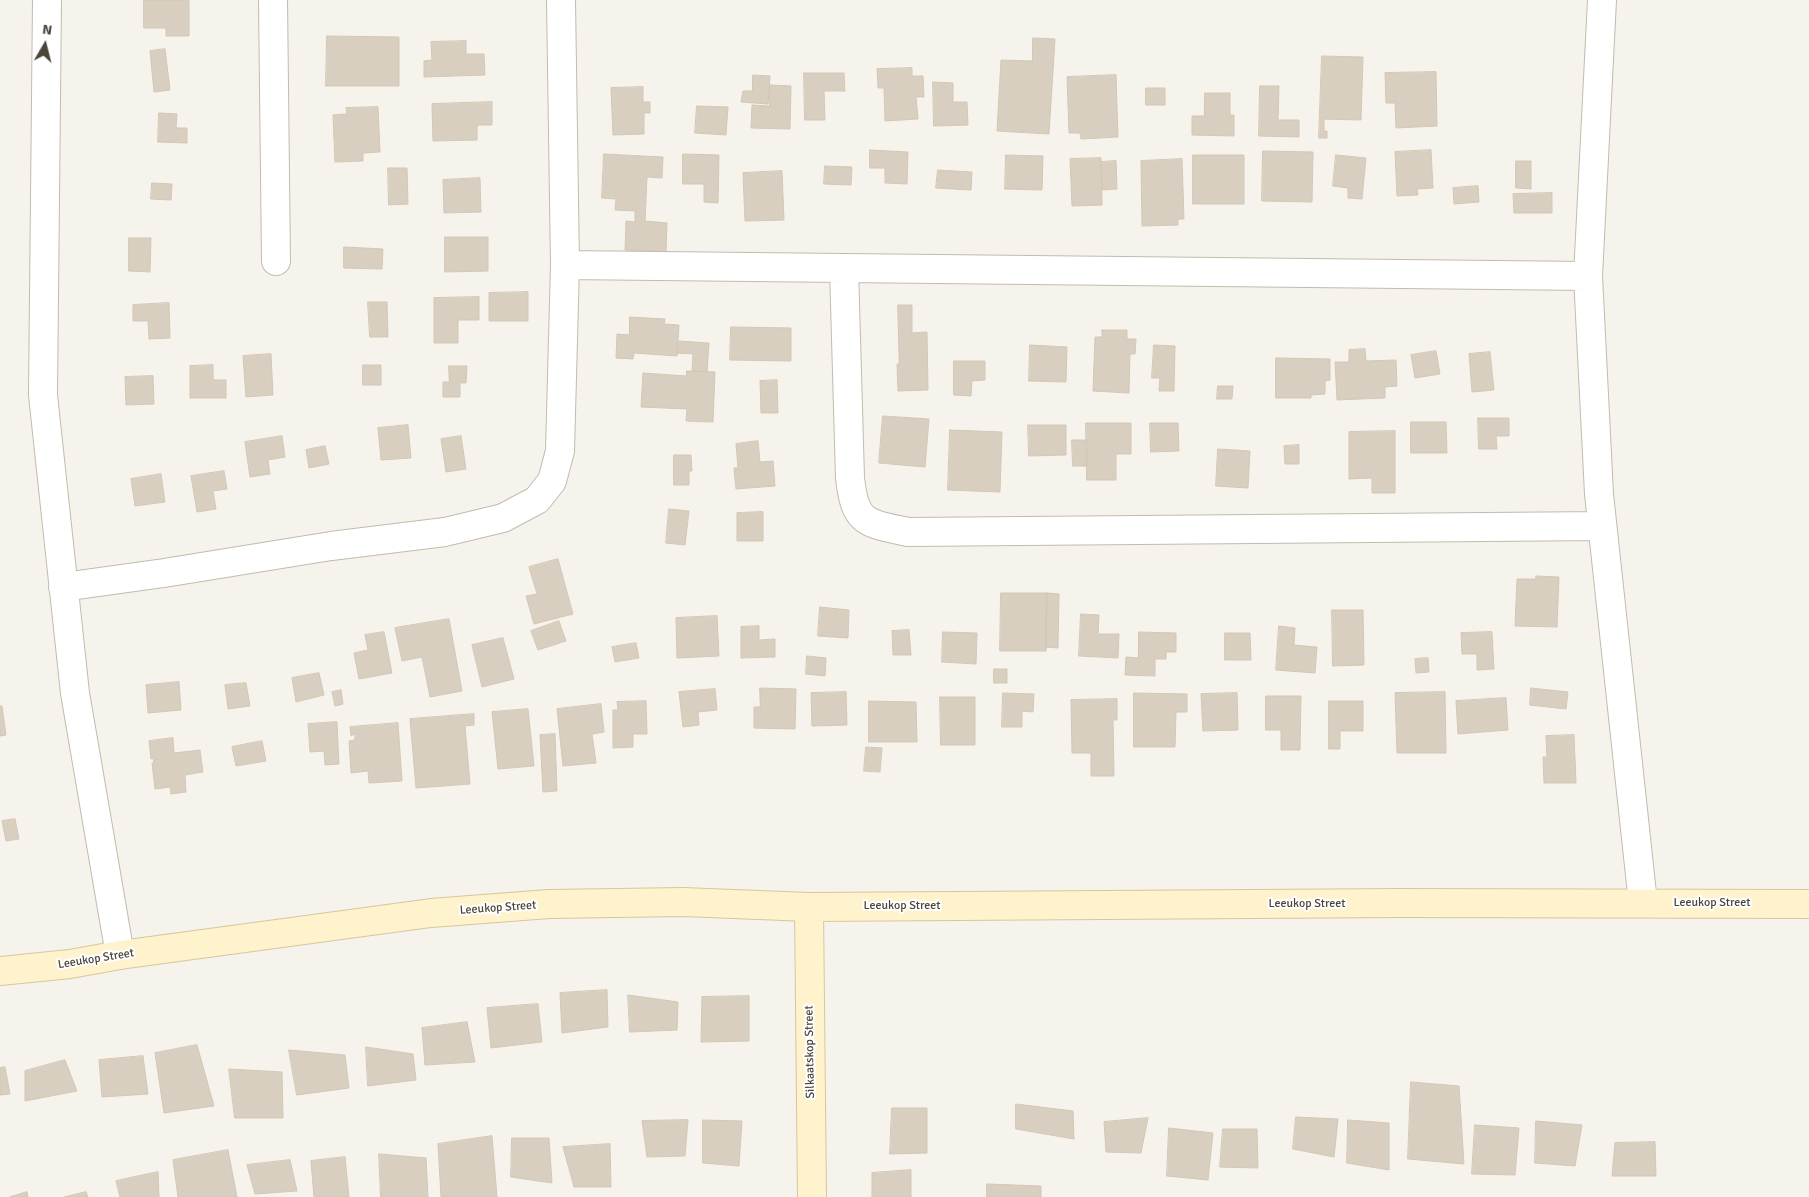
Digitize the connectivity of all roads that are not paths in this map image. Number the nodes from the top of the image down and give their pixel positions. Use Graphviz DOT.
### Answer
graph roads {
  1 [pos="47,0"];
  2 [pos="273,0"];
  3 [pos="561,0"];
  4 [pos="1602,0"];
  5 [pos="276,261"];
  6 [pos="565,266"];
  7 [pos="844,268"];
  8 [pos="1588,276"];
  9 [pos="1602,526"];
  10 [pos="63,587"];
  11 [pos="1643,903"];
  12 [pos="1809,904"];
  13 [pos="809,907"];
  14 [pos="120,955"];
  15 [pos="0,971"];
  16 [pos="812,1197"];
  1 -- 10 [label="street"];
  2 -- 5 [label="street"];
  3 -- 6 [label="street"];
  4 -- 8 [label="street"];
  6 -- 7 [label="street"];
  6 -- 10 [label="street"];
  7 -- 8 [label="street"];
  7 -- 9 [label="street"];
  8 -- 9 [label="street"];
  9 -- 11 [label="street"];
  10 -- 14 [label="street"];
  11 -- 12 [label="street, Leeukop Street"];
  11 -- 13 [label="street, Leeukop Street"];
  13 -- 14 [label="street, Leeukop Street"];
  13 -- 16 [label="street, Silkaatskop Street"];
  14 -- 15 [label="street, Leeukop Street"];
}
